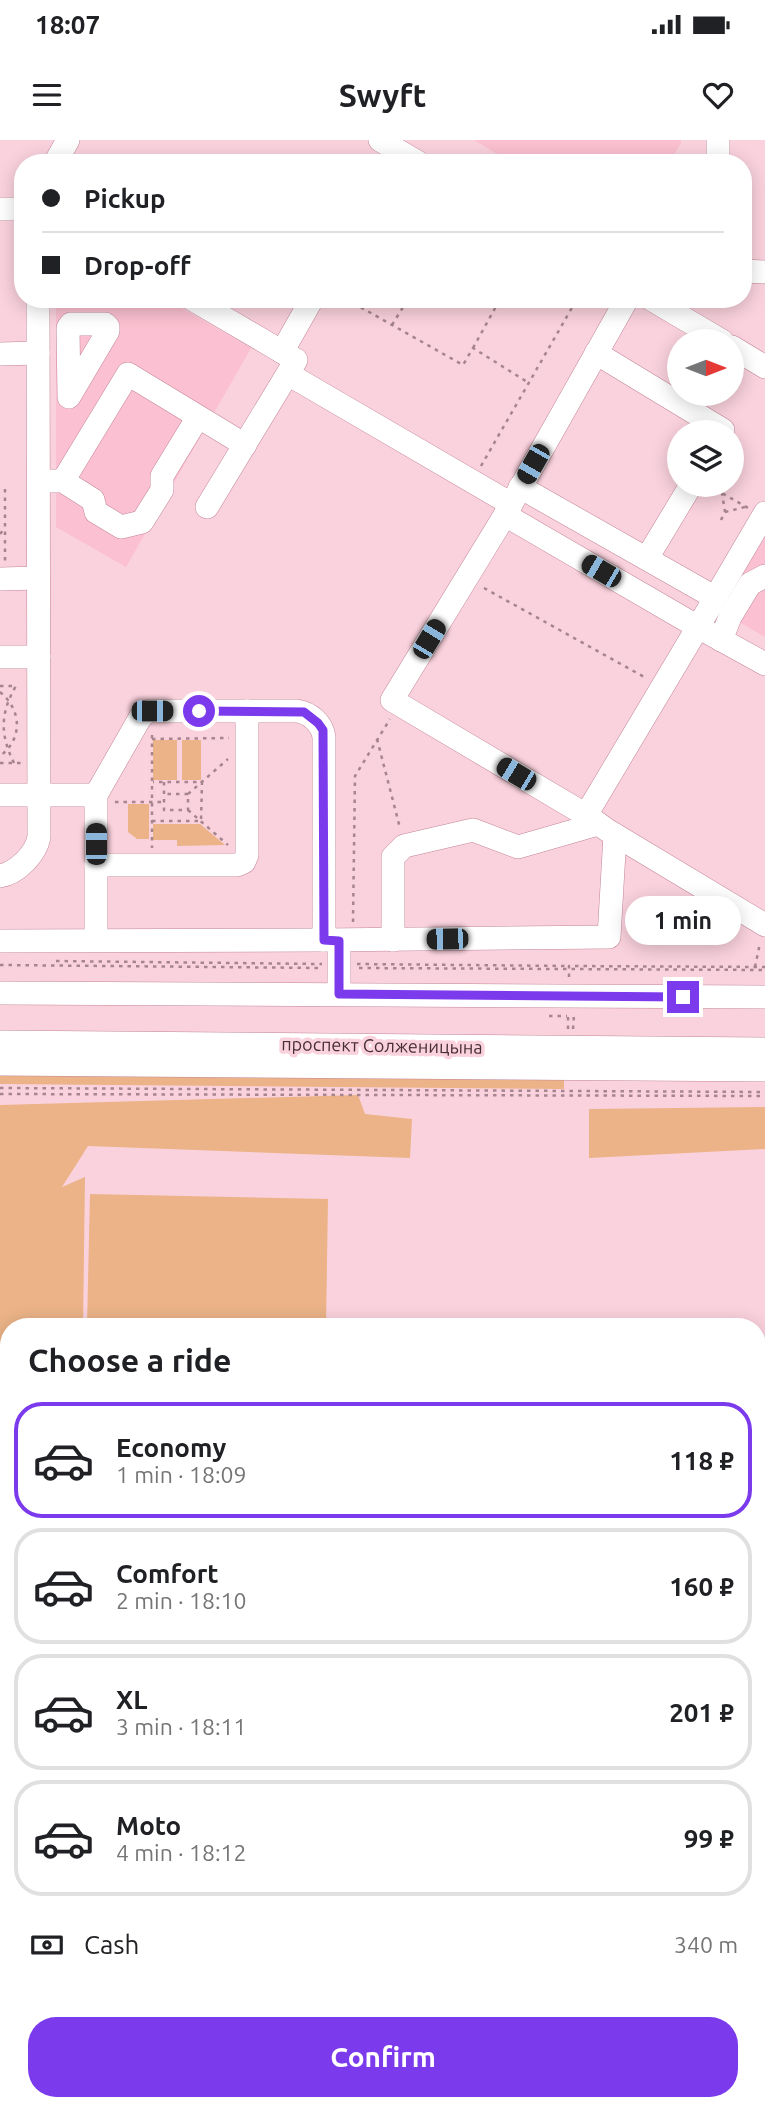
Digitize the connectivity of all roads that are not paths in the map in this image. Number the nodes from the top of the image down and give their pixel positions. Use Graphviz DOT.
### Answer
graph roads {
  1 [pos="38,308"];
  2 [pos="205,308"];
  3 [pos="308,308"];
  4 [pos="622,308"];
  5 [pos="666,308"];
  6 [pos="702,329"];
  7 [pos="68,337"];
  8 [pos="0,354"];
  9 [pos="38,354"];
  10 [pos="96,354"];
  11 [pos="596,354"];
  12 [pos="744,354"];
  13 [pos="285,363"];
  14 [pos="765,367"];
  15 [pos="128,374"];
  16 [pos="198,417"];
  17 [pos="706,420"];
  18 [pos="245,445"];
  19 [pos="38,481"];
  20 [pos="63,481"];
  21 [pos="684,497"];
  22 [pos="512,502"];
  23 [pos="208,507"];
  24 [pos="758,512"];
  25 [pos="647,558"];
  26 [pos="765,576"];
  27 [pos="38,578"];
  28 [pos="3,579"];
  29 [pos="714,597"];
  30 [pos="698,627"];
  31 [pos="721,640"];
  32 [pos="0,657"];
  33 [pos="38,657"];
  34 [pos="765,664"];
  35 [pos="247,711"];
  36 [pos="0,795"];
  37 [pos="39,795"];
  38 [pos="96,798"];
  39 [pos="600,824"];
  40 [pos="96,865"];
  41 [pos="0,876"];
  42 [pos="764,925"];
  43 [pos="0,940"];
  44 [pos="96,940"];
  45 [pos="338,940"];
  46 [pos="393,940"];
  47 [pos="339,994"];
  48 [pos="3,995"];
  49 [pos="765,997"];
  50 [pos="6,1038"];
  51 [pos="765,1049"];
  52 [pos="0,1064"];
  53 [pos="765,1070"];
  1 -- 9 [label="street"];
  2 -- 13 [label="street"];
  3 -- 13 [label="street"];
  4 -- 11 [label="street"];
  5 -- 6 [label="street"];
  7 -- 10 [label="street"];
  7 -- 10 [label="street"];
  7 -- 10 [label="street"];
  8 -- 9 [label="street"];
  9 -- 19 [label="street"];
  10 -- 15 [label="street"];
  11 -- 17 [label="street"];
  11 -- 22 [label="street"];
  12 -- 14 [label="street"];
  13 -- 18 [label="street"];
  13 -- 22 [label="street"];
  15 -- 16 [label="street"];
  15 -- 20 [label="street"];
  16 -- 18 [label="street"];
  16 -- 20 [label="street"];
  18 -- 23 [label="street"];
  19 -- 20 [label="street"];
  19 -- 27 [label="street"];
  21 -- 25 [label="street"];
  22 -- 25 [label="street"];
  22 -- 30 [label="street"];
  22 -- 39 [label="street"];
  24 -- 29 [label="street"];
  25 -- 29 [label="street"];
  26 -- 31 [label="street"];
  27 -- 28 [label="street"];
  27 -- 33 [label="street"];
  29 -- 30 [label="street"];
  30 -- 31 [label="street"];
  30 -- 39 [label="street"];
  31 -- 34 [label="street"];
  32 -- 33 [label="street"];
  33 -- 37 [label="street"];
  35 -- 38 [label="street"];
  35 -- 40 [label="street"];
  35 -- 45 [label="street"];
  36 -- 37 [label="street"];
  37 -- 38 [label="street"];
  37 -- 41 [label="street"];
  38 -- 40 [label="street"];
  39 -- 42 [label="street"];
  39 -- 46 [label="street"];
  39 -- 46 [label="street"];
  40 -- 44 [label="street"];
  43 -- 44 [label="street"];
  44 -- 45 [label="street"];
  45 -- 46 [label="street"];
  45 -- 47 [label="street"];
  47 -- 48 [label="street"];
  47 -- 49 [label="street"];
  50 -- 51 [label="street, проспект Солженицына"];
  52 -- 53 [label="street, проспект Солженицына"];
}
